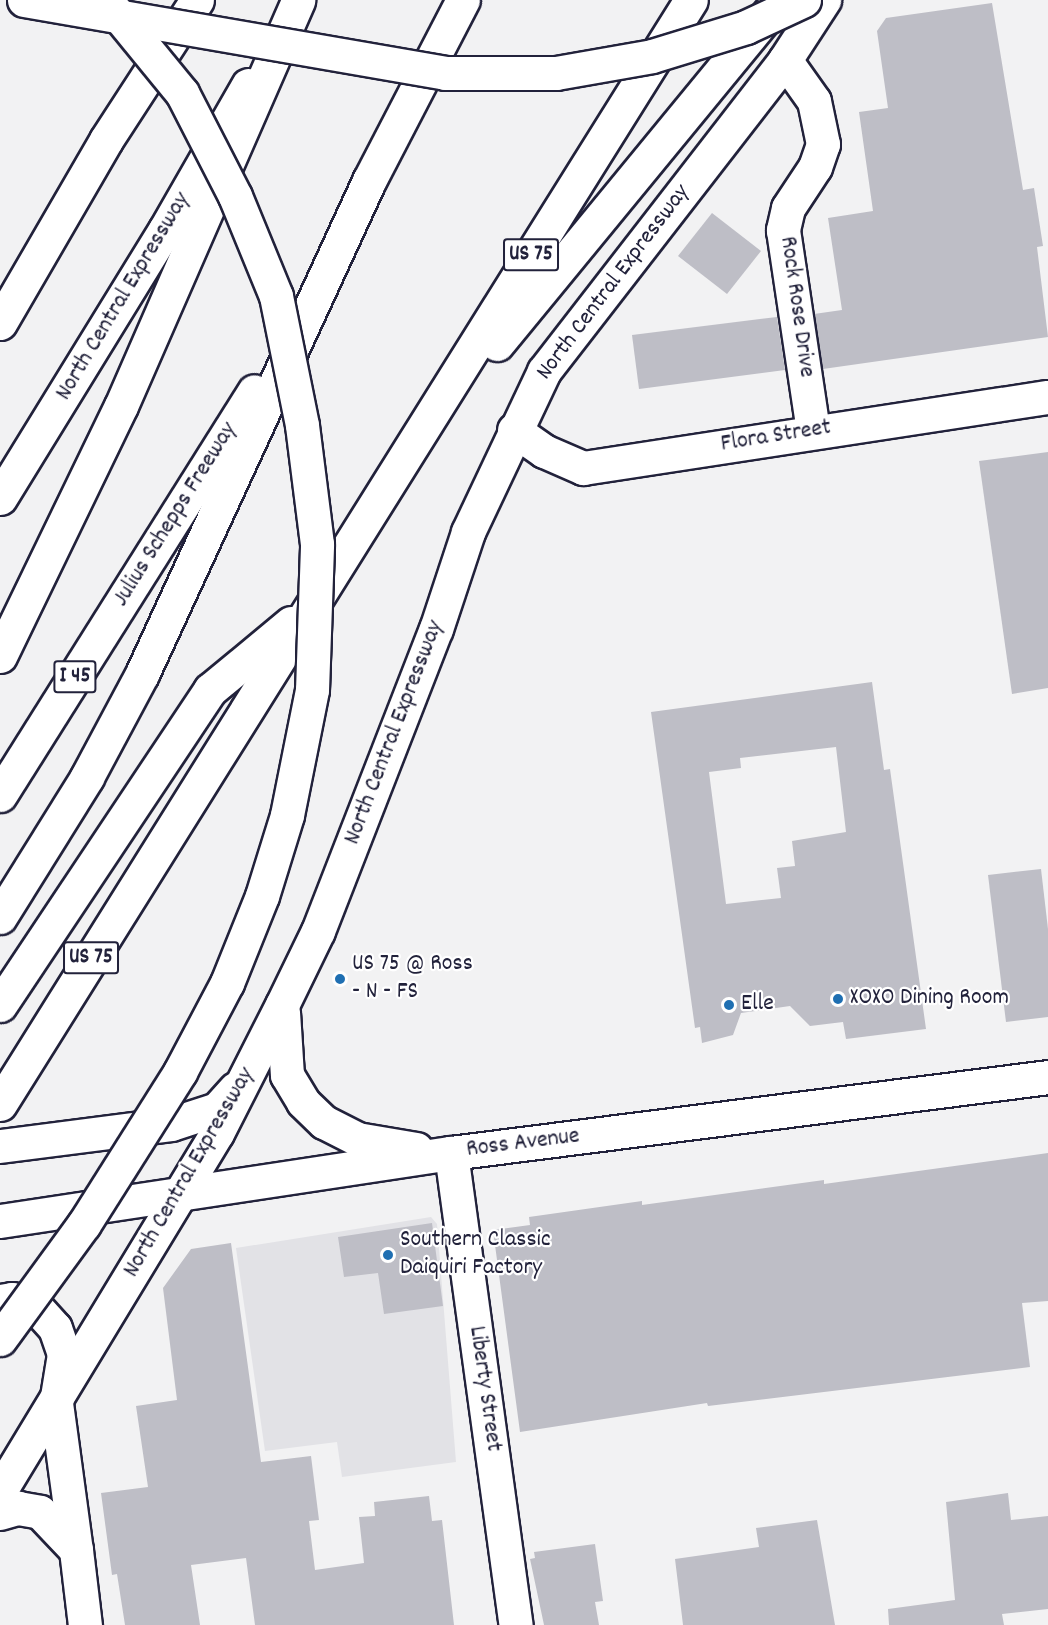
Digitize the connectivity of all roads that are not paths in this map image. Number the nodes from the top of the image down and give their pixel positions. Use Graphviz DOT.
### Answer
graph roads {
  1 [pos="24,0"];
  2 [pos="106,0"];
  3 [pos="197,0"];
  4 [pos="297,0"];
  5 [pos="463,0"];
  6 [pos="691,0"];
  7 [pos="780,0"];
  8 [pos="804,0"];
  9 [pos="824,0"];
  10 [pos="785,60"];
  11 [pos="346,231"];
  12 [pos="0,323"];
  13 [pos="1048,397"];
  14 [pos="514,430"];
  15 [pos="813,431"];
  16 [pos="0,498"];
  17 [pos="372,511"];
  18 [pos="315,603"];
  19 [pos="0,656"];
  20 [pos="0,795"];
  21 [pos="0,916"];
  22 [pos="0,1005"];
  23 [pos="282,1005"];
  24 [pos="248,1075"];
  25 [pos="1048,1077"];
  26 [pos="4,1097"];
  27 [pos="0,1146"];
  28 [pos="451,1154"];
  29 [pos="178,1196"];
  30 [pos="0,1221"];
  31 [pos="84,1224"];
  32 [pos="0,1301"];
  33 [pos="0,1339"];
  34 [pos="0,1361"];
  35 [pos="56,1403"];
  36 [pos="0,1491"];
  37 [pos="0,1513"];
  38 [pos="76,1550"];
  39 [pos="85,1625"];
  40 [pos="516,1625"];
  1 -- 8 [label="main road, bridge"];
  2 -- 31 [label="main road, bridge"];
  3 -- 12 [label="main road"];
  4 -- 16 [label="main road, North Central Expressway"];
  4 -- 19 [label="main road"];
  5 -- 11 [label="main road"];
  6 -- 17 [label="main road, US 75"];
  7 -- 17 [label="main road"];
  9 -- 10 [label="main road, North Central Expressway"];
  10 -- 14 [label="main road, North Central Expressway"];
  10 -- 15 [label="main road, Rock Rose Drive"];
  11 -- 20 [label="main road, Julius Schepps Freeway / I 45"];
  11 -- 21 [label="main road"];
  13 -- 15 [label="main road, Flora Street"];
  14 -- 15 [label="main road, Flora Street"];
  14 -- 23 [label="main road, North Central Expressway"];
  17 -- 18 [label="main road, US 75"];
  18 -- 22 [label="main road"];
  18 -- 26 [label="main road, US 75"];
  23 -- 24 [label="main road, North Central Expressway"];
  23 -- 28 [label="main road"];
  24 -- 27 [label="main road"];
  24 -- 29 [label="main road, North Central Expressway"];
  25 -- 28 [label="main road, Ross Avenue"];
  28 -- 29 [label="main road, Ross Avenue"];
  28 -- 40 [label="main road, Liberty Street"];
  29 -- 30 [label="main road, Ross Avenue"];
  29 -- 35 [label="main road, North Central Expressway"];
  31 -- 33 [label="main road, bridge"];
  31 -- 34 [label="main road, bridge"];
  32 -- 35 [label="main road"];
  35 -- 36 [label="main road, North Central Expressway"];
  35 -- 38 [label="main road"];
  37 -- 38 [label="main road"];
  38 -- 39 [label="main road"];
}
